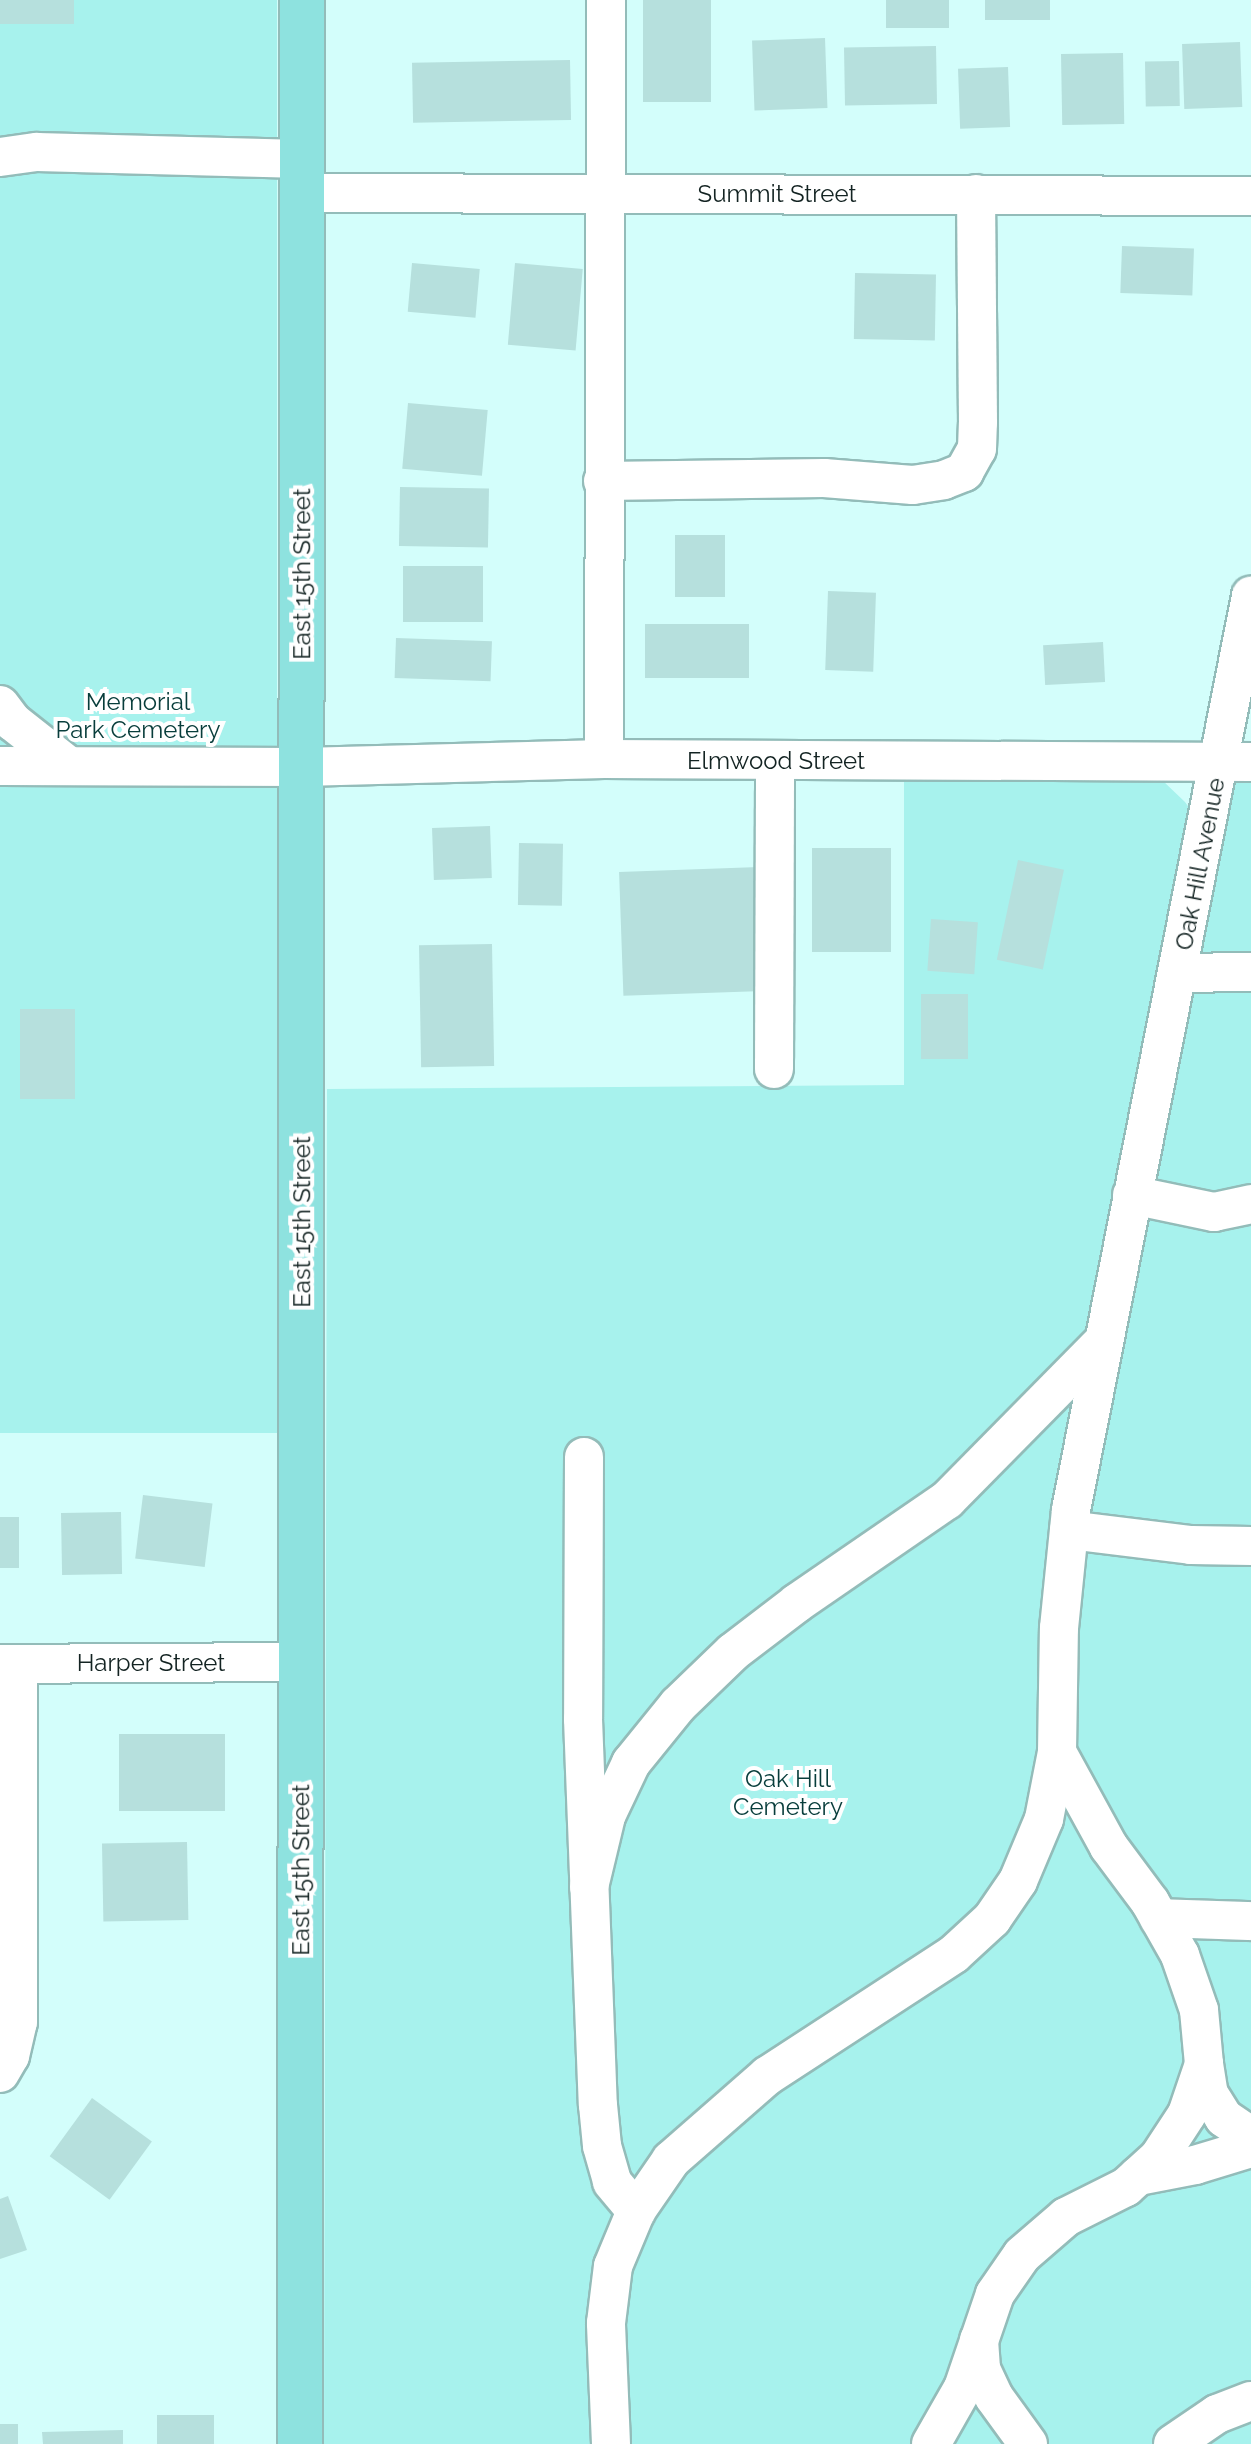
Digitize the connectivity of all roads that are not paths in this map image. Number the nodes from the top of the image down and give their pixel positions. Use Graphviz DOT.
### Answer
graph roads {
  1 [pos="302,0"];
  2 [pos="606,0"];
  3 [pos="0,157"];
  4 [pos="302,176"];
  5 [pos="603,193"];
  6 [pos="976,194"];
  7 [pos="1251,196"];
  8 [pos="603,481"];
  9 [pos="1251,596"];
  10 [pos="0,705"];
  11 [pos="604,759"];
  12 [pos="775,761"];
  13 [pos="1236,762"];
  14 [pos="69,766"];
  15 [pos="302,767"];
  16 [pos="7,773"];
  17 [pos="1251,972"];
  18 [pos="1178,973"];
  19 [pos="774,1069"];
  20 [pos="1132,1195"];
  21 [pos="1251,1204"];
  22 [pos="1102,1343"];
  23 [pos="584,1457"];
  24 [pos="1069,1530"];
  25 [pos="1251,1546"];
  26 [pos="301,1662"];
  27 [pos="9,1664"];
  28 [pos="1057,1752"];
  29 [pos="589,1887"];
  30 [pos="1159,1918"];
  31 [pos="1251,1921"];
  32 [pos="1204,2064"];
  33 [pos="0,2073"];
  34 [pos="1251,2136"];
  35 [pos="1251,2148"];
  36 [pos="1138,2176"];
  37 [pos="636,2211"];
  38 [pos="979,2339"];
  39 [pos="1251,2401"];
  40 [pos="300,2444"];
  41 [pos="611,2444"];
  42 [pos="931,2444"];
  43 [pos="1028,2444"];
  44 [pos="1173,2444"];
  1 -- 4 [label="main road, East 15th Street"];
  2 -- 5 [label="street"];
  3 -- 4 [label="street, Summit Street"];
  4 -- 5 [label="street, Summit Street"];
  4 -- 15 [label="main road, East 15th Street"];
  5 -- 6 [label="street, Summit Street"];
  5 -- 8 [label="street"];
  6 -- 7 [label="street, Summit Street"];
  6 -- 8 [label="street"];
  8 -- 11 [label="street"];
  9 -- 13 [label="street, Oak Hill Avenue"];
  10 -- 14 [label="street"];
  11 -- 12 [label="street, Elmwood Street"];
  11 -- 15 [label="street, Elmwood Street"];
  12 -- 13 [label="street, Elmwood Street"];
  12 -- 19 [label="street"];
  13 -- 18 [label="street, Oak Hill Avenue"];
  14 -- 15 [label="street, Elmwood Street"];
  14 -- 16 [label="street, Elmwood Street"];
  15 -- 26 [label="main road, East 15th Street"];
  17 -- 18 [label="street"];
  18 -- 20 [label="street, Oak Hill Avenue"];
  20 -- 21 [label="street"];
  20 -- 22 [label="street, Oak Hill Avenue"];
  22 -- 24 [label="street, Oak Hill Avenue"];
  22 -- 29 [label="street"];
  23 -- 29 [label="street"];
  24 -- 25 [label="street"];
  24 -- 28 [label="street, Oak Hill Avenue"];
  26 -- 27 [label="street, Harper Street"];
  26 -- 40 [label="main road, East 15th Street"];
  27 -- 33 [label="street"];
  28 -- 30 [label="street"];
  28 -- 37 [label="street, Oak Hill Avenue"];
  29 -- 37 [label="street"];
  30 -- 31 [label="street"];
  30 -- 32 [label="street"];
  32 -- 34 [label="street"];
  32 -- 36 [label="street"];
  35 -- 36 [label="street"];
  36 -- 38 [label="street"];
  37 -- 41 [label="street, Oak Hill Avenue"];
  38 -- 42 [label="street"];
  38 -- 43 [label="street"];
  39 -- 44 [label="street"];
}
